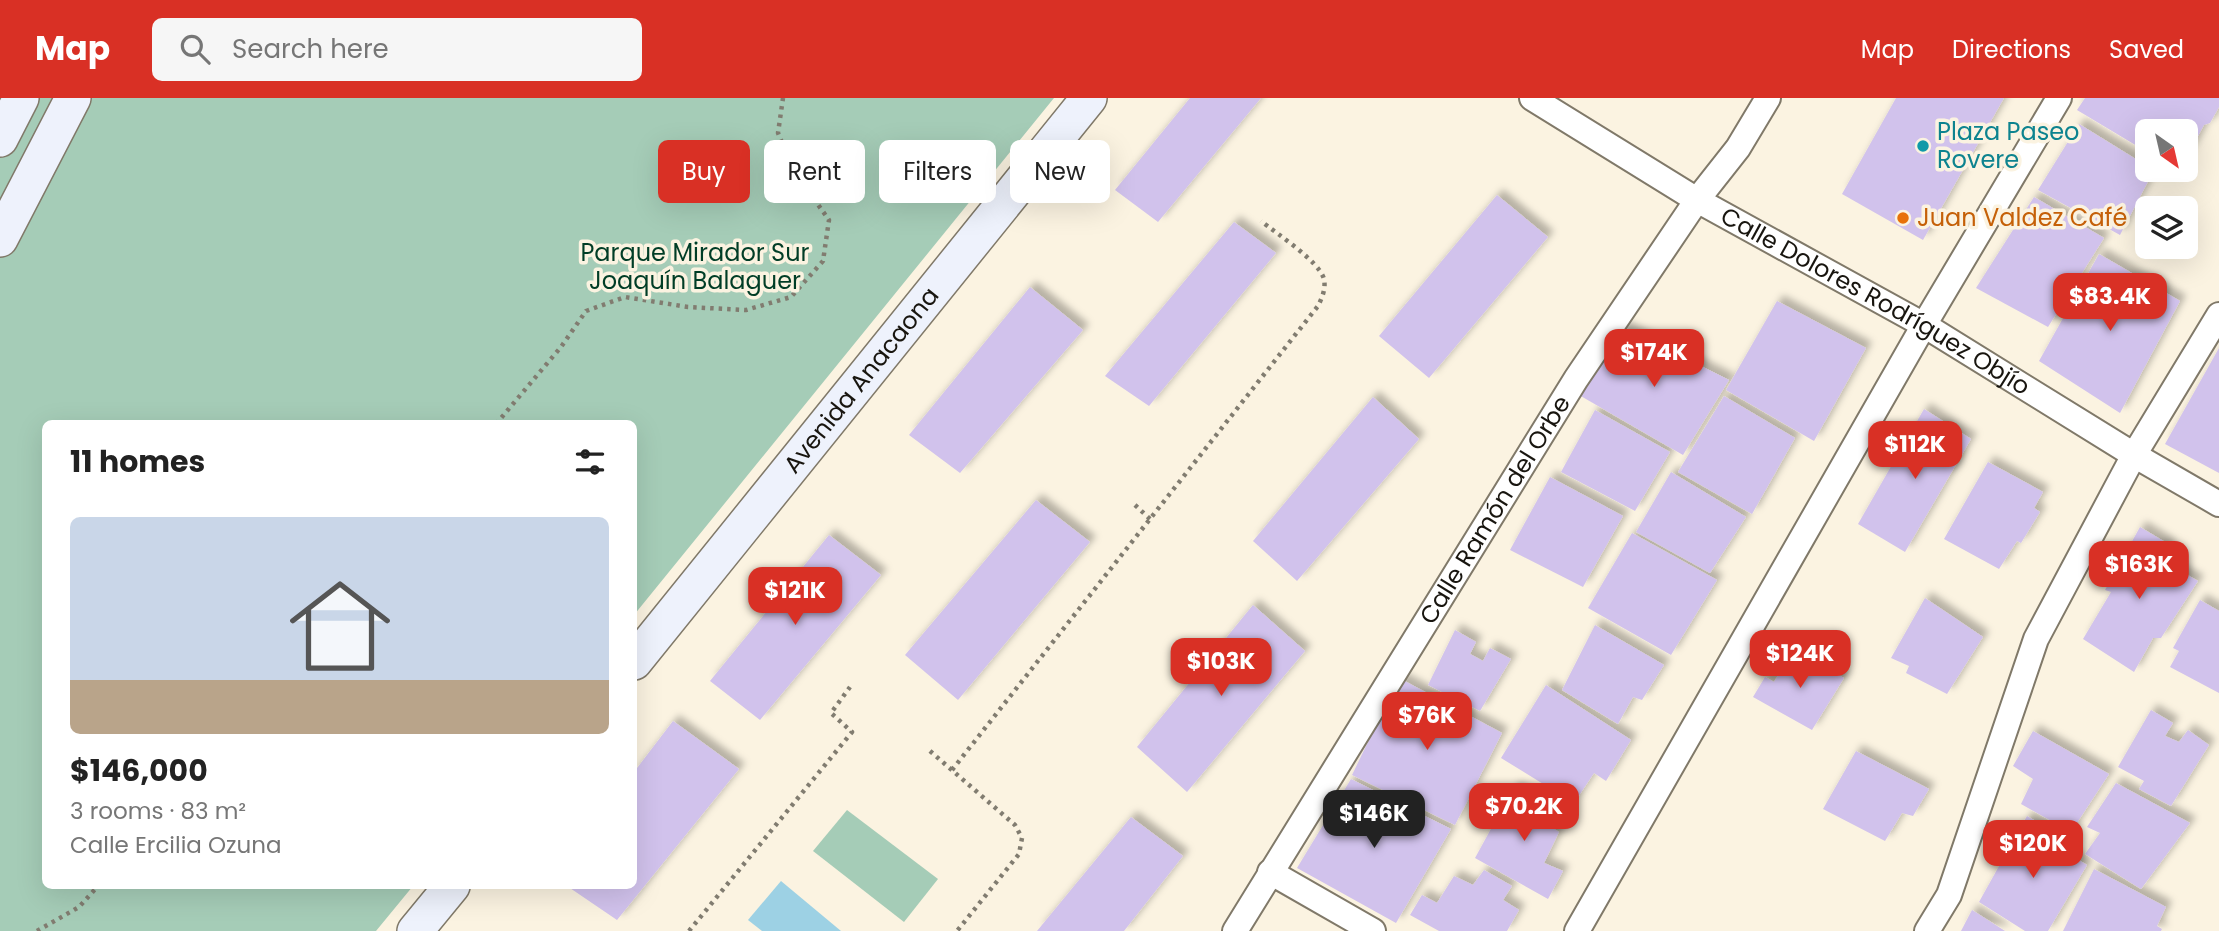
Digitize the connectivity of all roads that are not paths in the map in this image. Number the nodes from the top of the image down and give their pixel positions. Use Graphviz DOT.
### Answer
graph roads {
  1 [pos="21,98"];
  2 [pos="73,98"];
  3 [pos="1089,98"];
  4 [pos="1532,98"];
  5 [pos="1768,98"];
  6 [pos="2059,98"];
  7 [pos="0,139"];
  8 [pos="1697,200"];
  9 [pos="0,239"];
  10 [pos="2219,315"];
  11 [pos="1924,325"];
  12 [pos="2134,455"];
  13 [pos="2219,504"];
  14 [pos="637,658"];
  15 [pos="1269,872"];
  16 [pos="450,889"];
  17 [pos="415,931"];
  18 [pos="1235,931"];
  19 [pos="1373,931"];
  20 [pos="1577,931"];
  21 [pos="1927,931"];
  1 -- 7 [label="main road"];
  2 -- 9 [label="main road"];
  3 -- 14 [label="main road, Avenida Anacaona"];
  4 -- 8 [label="street, Calle Dolores Rodríguez Objío"];
  5 -- 8 [label="street, Calle Ramón del Orbe"];
  6 -- 11 [label="street"];
  8 -- 11 [label="street, Calle Dolores Rodríguez Objío"];
  8 -- 15 [label="street, Calle Ramón del Orbe"];
  10 -- 12 [label="street"];
  11 -- 12 [label="street, Calle Dolores Rodríguez Objío"];
  11 -- 20 [label="street"];
  12 -- 13 [label="street, Calle Dolores Rodríguez Objío"];
  12 -- 21 [label="street"];
  15 -- 18 [label="street, Calle Ramón del Orbe"];
  15 -- 19 [label="street"];
  16 -- 17 [label="main road"];
}
